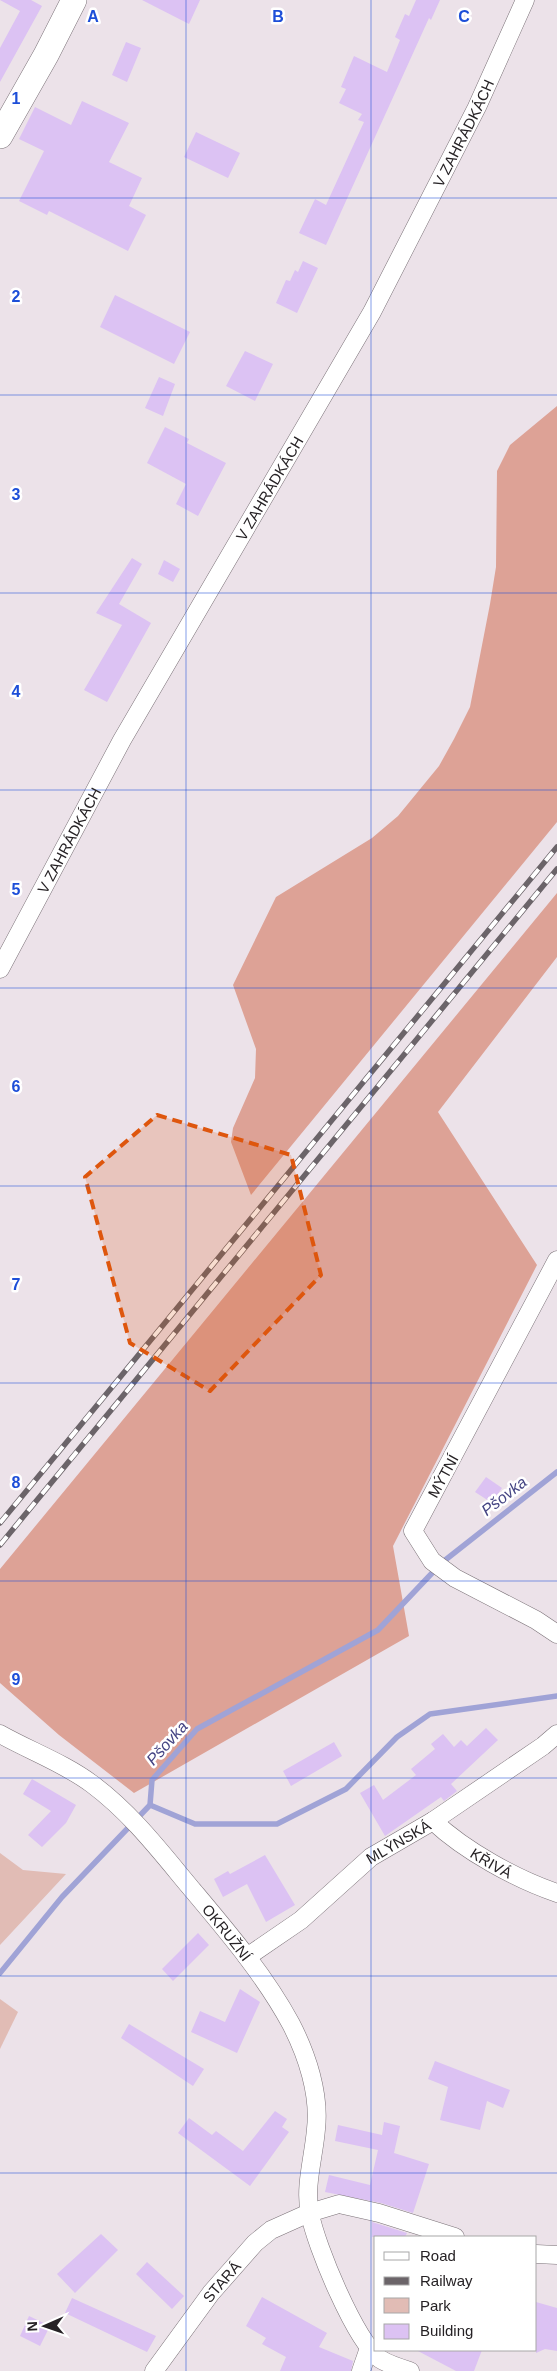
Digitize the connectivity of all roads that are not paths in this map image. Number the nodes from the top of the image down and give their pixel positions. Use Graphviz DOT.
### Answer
graph roads {
  1 [pos="74,0"];
  2 [pos="526,0"];
  3 [pos="0,136"];
  4 [pos="0,969"];
  5 [pos="557,1260"];
  6 [pos="557,1634"];
  7 [pos="0,1734"];
  8 [pos="557,1734"];
  9 [pos="433,1821"];
  10 [pos="557,1893"];
  11 [pos="248,1958"];
  12 [pos="309,2213"];
  13 [pos="452,2236"];
  14 [pos="537,2254"];
  15 [pos="557,2255"];
  16 [pos="369,2348"];
  17 [pos="154,2371"];
  18 [pos="360,2371"];
  19 [pos="410,2371"];
  1 -- 3 [label="street"];
  2 -- 4 [label="street, V ZAHRÁDKÁCH"];
  5 -- 6 [label="street, MÝTNÍ"];
  7 -- 11 [label="street, OKRUŽNÍ"];
  8 -- 9 [label="street, MLÝNSKÁ"];
  9 -- 10 [label="street, KŘIVÁ"];
  9 -- 11 [label="street, MLÝNSKÁ"];
  11 -- 12 [label="street, OKRUŽNÍ"];
  12 -- 13 [label="street"];
  12 -- 16 [label="street, OKRUŽNÍ"];
  12 -- 17 [label="street, STARÁ"];
  14 -- 15 [label="street"];
  16 -- 18 [label="street"];
  16 -- 19 [label="street, OKRUŽNÍ"];
}
